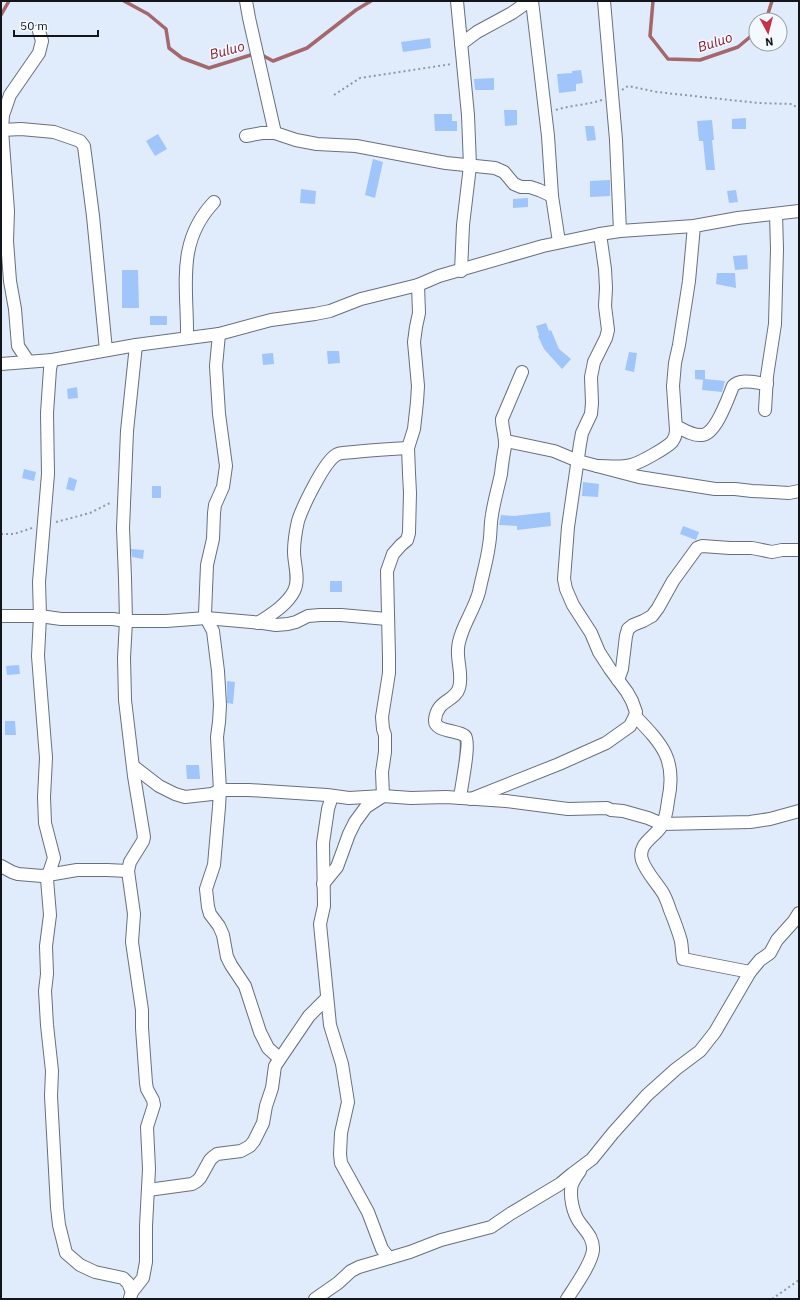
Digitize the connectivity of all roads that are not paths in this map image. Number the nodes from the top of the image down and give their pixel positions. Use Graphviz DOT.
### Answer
graph roads {
  1 [pos="246,1"];
  2 [pos="457,1"];
  3 [pos="531,1"];
  4 [pos="604,1"];
  5 [pos="38,31"];
  6 [pos="461,44"];
  7 [pos="2,130"];
  8 [pos="275,133"];
  9 [pos="246,136"];
  10 [pos="470,166"];
  11 [pos="552,196"];
  12 [pos="214,202"];
  13 [pos="799,211"];
  14 [pos="776,214"];
  15 [pos="694,226"];
  16 [pos="620,231"];
  17 [pos="600,234"];
  18 [pos="559,242"];
  19 [pos="1,266"];
  20 [pos="461,271"];
  21 [pos="10,281"];
  22 [pos="418,285"];
  23 [pos="219,334"];
  24 [pos="187,338"];
  25 [pos="136,345"];
  26 [pos="106,350"];
  27 [pos="52,360"];
  28 [pos="28,361"];
  29 [pos="1,364"];
  30 [pos="522,372"];
  31 [pos="767,384"];
  32 [pos="765,410"];
  33 [pos="676,426"];
  34 [pos="506,441"];
  35 [pos="408,448"];
  36 [pos="578,461"];
  37 [pos="597,466"];
  38 [pos="799,491"];
  39 [pos="799,550"];
  40 [pos="1,616"];
  41 [pos="40,616"];
  42 [pos="206,618"];
  43 [pos="387,619"];
  44 [pos="126,622"];
  45 [pos="258,623"];
  46 [pos="618,680"];
  47 [pos="636,716"];
  48 [pos="133,766"];
  49 [pos="220,790"];
  50 [pos="332,796"];
  51 [pos="382,796"];
  52 [pos="466,799"];
  53 [pos="799,811"];
  54 [pos="662,824"];
  55 [pos="1,866"];
  56 [pos="128,871"];
  57 [pos="48,875"];
  58 [pos="323,884"];
  59 [pos="799,913"];
  60 [pos="750,972"];
  61 [pos="327,998"];
  62 [pos="279,1058"];
  63 [pos="582,1166"];
  64 [pos="148,1190"];
  65 [pos="389,1258"];
  66 [pos="132,1295"];
  67 [pos="315,1299"];
  68 [pos="567,1299"];
  1 -- 8 [label="street"];
  2 -- 6 [label="street"];
  3 -- 6 [label="street"];
  3 -- 11 [label="street"];
  4 -- 16 [label="street"];
  5 -- 7 [label="street"];
  6 -- 10 [label="street"];
  7 -- 21 [label="street"];
  7 -- 26 [label="street"];
  8 -- 9 [label="street"];
  8 -- 10 [label="street"];
  10 -- 11 [label="street"];
  10 -- 20 [label="street"];
  11 -- 18 [label="street"];
  12 -- 24 [label="street"];
  13 -- 14 [label="street"];
  14 -- 15 [label="street"];
  14 -- 31 [label="street"];
  15 -- 16 [label="street"];
  15 -- 33 [label="street"];
  16 -- 17 [label="street"];
  17 -- 18 [label="street"];
  17 -- 36 [label="street"];
  18 -- 20 [label="street"];
  19 -- 21 [label="street"];
  20 -- 22 [label="street"];
  21 -- 28 [label="street"];
  22 -- 23 [label="street"];
  22 -- 35 [label="street"];
  23 -- 24 [label="street"];
  23 -- 42 [label="street"];
  24 -- 25 [label="street"];
  25 -- 26 [label="street"];
  25 -- 44 [label="street"];
  26 -- 27 [label="street"];
  27 -- 28 [label="street"];
  27 -- 41 [label="street"];
  28 -- 29 [label="street"];
  30 -- 34 [label="street"];
  31 -- 32 [label="street"];
  31 -- 33 [label="street"];
  33 -- 37 [label="street"];
  34 -- 36 [label="street"];
  34 -- 52 [label="street"];
  35 -- 43 [label="street"];
  35 -- 45 [label="street"];
  36 -- 37 [label="street"];
  36 -- 46 [label="street"];
  37 -- 38 [label="street"];
  39 -- 46 [label="street"];
  40 -- 41 [label="street"];
  41 -- 44 [label="street"];
  41 -- 57 [label="street"];
  42 -- 44 [label="street"];
  42 -- 45 [label="street"];
  42 -- 49 [label="street"];
  43 -- 45 [label="street"];
  43 -- 51 [label="street"];
  44 -- 48 [label="street"];
  46 -- 47 [label="street"];
  47 -- 52 [label="street"];
  47 -- 54 [label="street"];
  48 -- 49 [label="street"];
  48 -- 56 [label="street"];
  49 -- 50 [label="street"];
  49 -- 62 [label="street"];
  50 -- 51 [label="street"];
  50 -- 58 [label="street"];
  51 -- 52 [label="street"];
  51 -- 58 [label="street"];
  52 -- 54 [label="street"];
  53 -- 54 [label="street"];
  54 -- 60 [label="street"];
  55 -- 57 [label="street"];
  56 -- 57 [label="street"];
  56 -- 64 [label="street"];
  57 -- 66 [label="street"];
  58 -- 61 [label="street"];
  59 -- 60 [label="street"];
  60 -- 63 [label="street"];
  61 -- 62 [label="street"];
  61 -- 65 [label="street"];
  62 -- 64 [label="street"];
  63 -- 65 [label="street"];
  63 -- 68 [label="street"];
  64 -- 66 [label="street"];
  65 -- 67 [label="street"];
}
